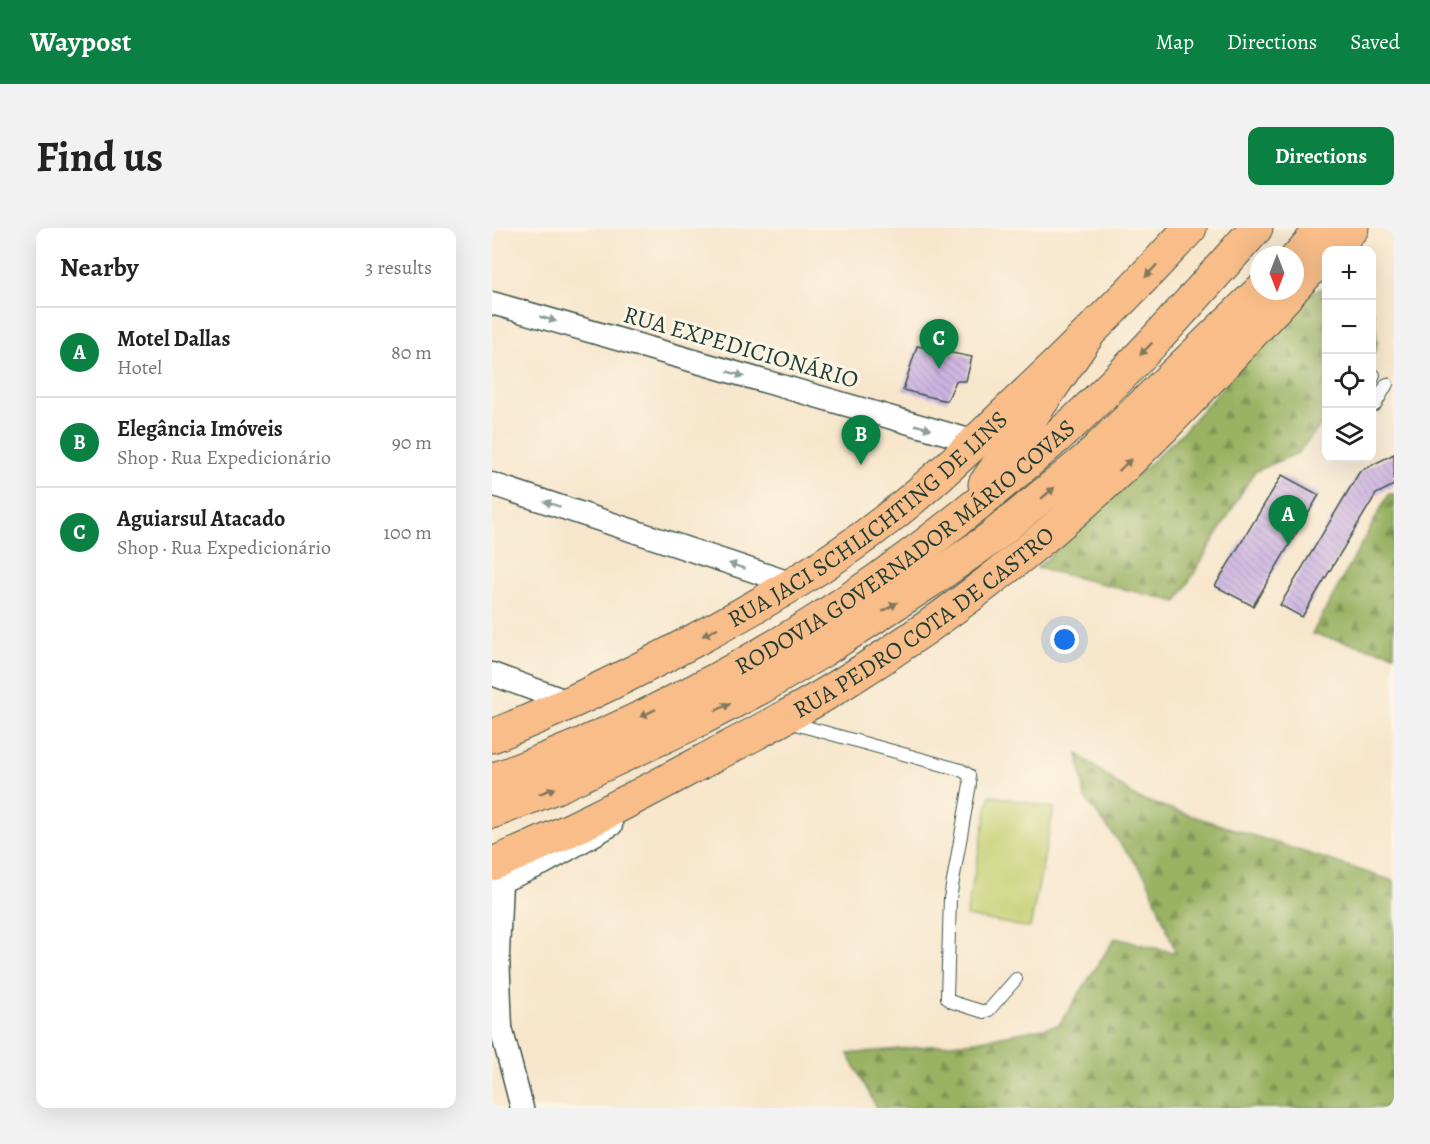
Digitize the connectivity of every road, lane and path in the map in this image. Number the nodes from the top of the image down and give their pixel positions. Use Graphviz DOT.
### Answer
graph roads {
  1 [pos="1190,228"];
  2 [pos="1256,228"];
  3 [pos="1322,228"];
  4 [pos="1352,228"];
  5 [pos="1304,246"];
  6 [pos="1334,246"];
  7 [pos="1304,249"];
  8 [pos="1322,258"];
  9 [pos="1304,277"];
  10 [pos="1251,300"];
  11 [pos="1261,300"];
  12 [pos="1283,300"];
  13 [pos="492,303"];
  14 [pos="1087,336"];
  15 [pos="1387,384"];
  16 [pos="1376,400"];
  17 [pos="1164,427"];
  18 [pos="976,442"];
  19 [pos="492,484"];
  20 [pos="963,515"];
  21 [pos="793,584"];
  22 [pos="492,674"];
  23 [pos="571,703"];
  24 [pos="781,720"];
  25 [pos="492,736"];
  26 [pos="492,780"];
  27 [pos="492,812"];
  28 [pos="495,877"];
  29 [pos="496,925"];
  30 [pos="1016,979"];
  31 [pos="496,1018"];
  32 [pos="522,1108"];
  1 -- 14 [label="main road, RUA JACI SCHLICHTING DE LINS, one-way"];
  2 -- 20 [label="main road, RODOVIA GOVERNADOR MÁRIO COVAS, one-way"];
  3 -- 5 [label="main road"];
  3 -- 7 [label="main road"];
  4 -- 6 [label="main road"];
  8 -- 9 [label="main road"];
  27 -- 10 [label="main road, RODOVIA GOVERNADOR MÁRIO COVAS, one-way"];
  11 -- 17 [label="main road"];
  12 -- 17 [label="main road, RUA PEDRO COTA DE CASTRO"];
  13 -- 18 [label="street, RUA EXPEDICIONÁRIO, one-way"];
  14 -- 18 [label="main road, RUA JACI SCHLICHTING DE LINS"];
  14 -- 20 [label="main road"];
  15 -- 16 [label="lane"];
  24 -- 17 [label="main road, RUA PEDRO COTA DE CASTRO, one-way"];
  18 -- 21 [label="main road, RUA JACI SCHLICHTING DE LINS"];
  21 -- 19 [label="street, one-way"];
  20 -- 26 [label="main road, RODOVIA GOVERNADOR MÁRIO COVAS, one-way"];
  21 -- 23 [label="main road, RUA JACI SCHLICHTING DE LINS, one-way"];
  22 -- 23 [label="street"];
  23 -- 25 [label="main road, RUA JACI SCHLICHTING DE LINS"];
  24 -- 28 [label="main road, RUA PEDRO COTA DE CASTRO"];
  24 -- 30 [label="lane"];
  28 -- 29 [label="street"];
  29 -- 31 [label="street"];
  31 -- 32 [label="street"];
}
